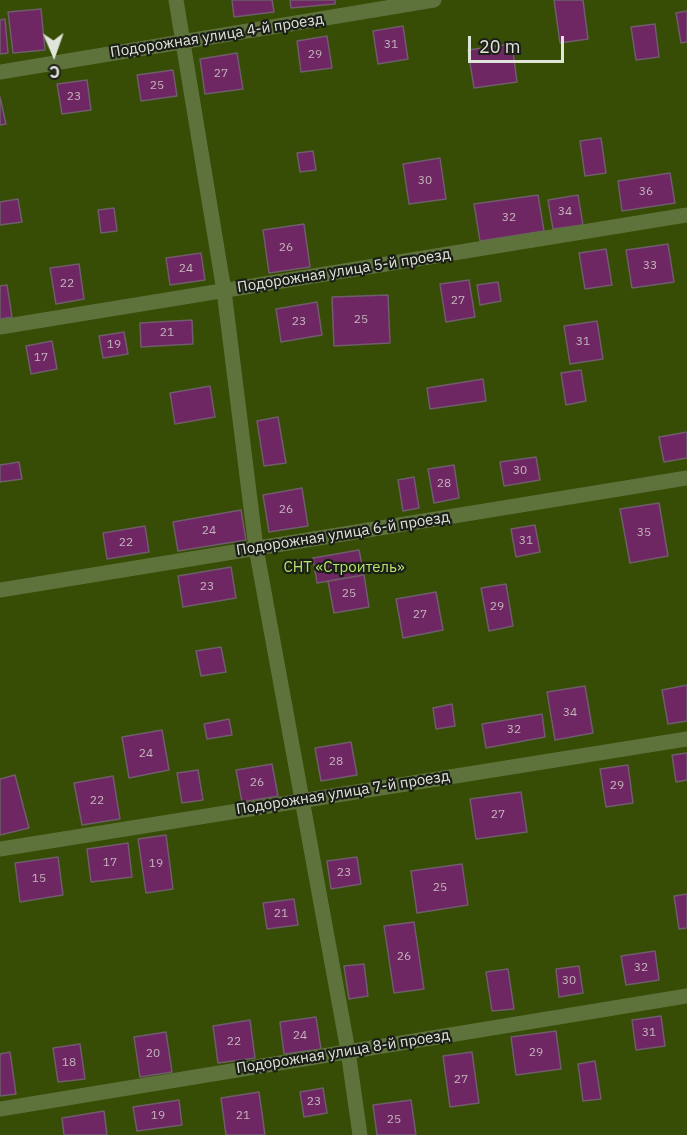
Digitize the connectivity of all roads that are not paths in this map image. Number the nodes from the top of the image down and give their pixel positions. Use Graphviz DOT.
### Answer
graph roads {
  1 [pos="176,0"];
  2 [pos="434,0"];
  3 [pos="184,42"];
  4 [pos="0,72"];
  5 [pos="687,215"];
  6 [pos="224,291"];
  7 [pos="0,327"];
  8 [pos="687,478"];
  9 [pos="256,548"];
  10 [pos="0,590"];
  11 [pos="687,739"];
  12 [pos="302,800"];
  13 [pos="0,849"];
  14 [pos="687,996"];
  15 [pos="348,1051"];
  16 [pos="0,1109"];
  17 [pos="360,1135"];
  1 -- 3 [label="street"];
  2 -- 3 [label="street, Подорожная улица 4-й проезд"];
  3 -- 4 [label="street, Подорожная улица 4-й проезд"];
  3 -- 6 [label="street"];
  5 -- 6 [label="street, Подорожная улица 5-й проезд"];
  6 -- 7 [label="street, Подорожная улица 5-й проезд"];
  6 -- 9 [label="street"];
  8 -- 9 [label="street, Подорожная улица 6-й проезд"];
  9 -- 10 [label="street, Подорожная улица 6-й проезд"];
  9 -- 12 [label="street"];
  11 -- 12 [label="street, Подорожная улица 7-й проезд"];
  12 -- 13 [label="street, Подорожная улица 7-й проезд"];
  12 -- 15 [label="street"];
  14 -- 15 [label="street, Подорожная улица 8-й проезд"];
  15 -- 16 [label="street, Подорожная улица 8-й проезд"];
  15 -- 17 [label="street"];
}
